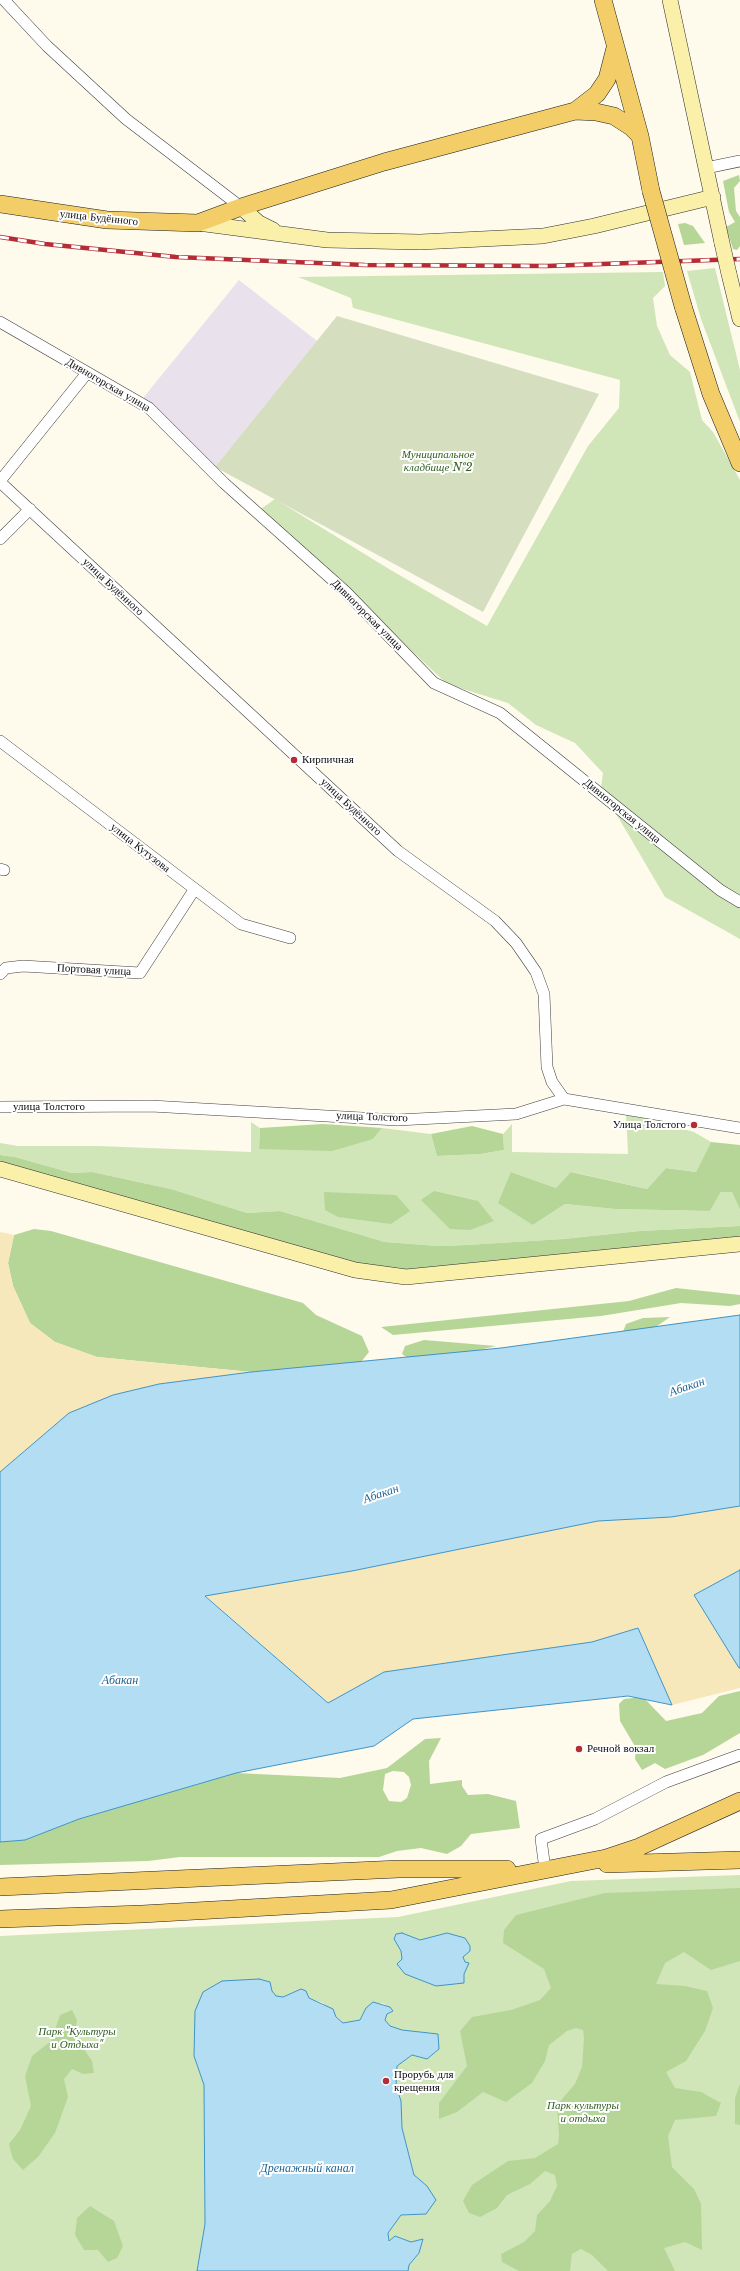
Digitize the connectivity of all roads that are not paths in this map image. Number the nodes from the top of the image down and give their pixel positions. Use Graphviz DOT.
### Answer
graph roads {
  1 [pos="4,0"];
  2 [pos="603,0"];
  3 [pos="611,0"];
  4 [pos="670,0"];
  5 [pos="616,46"];
  6 [pos="575,111"];
  7 [pos="640,136"];
  8 [pos="740,160"];
  9 [pos="706,168"];
  10 [pos="656,191"];
  11 [pos="713,197"];
  12 [pos="0,204"];
  13 [pos="241,207"];
  14 [pos="198,223"];
  15 [pos="281,234"];
  16 [pos="687,306"];
  17 [pos="740,319"];
  18 [pos="0,322"];
  19 [pos="87,373"];
  20 [pos="740,445"];
  21 [pos="740,463"];
  22 [pos="0,481"];
  23 [pos="30,509"];
  24 [pos="0,539"];
  25 [pos="0,741"];
  26 [pos="194,890"];
  27 [pos="740,902"];
  28 [pos="290,938"];
  29 [pos="0,974"];
  30 [pos="564,1099"];
  31 [pos="0,1107"];
  32 [pos="740,1128"];
  33 [pos="0,1169"];
  34 [pos="740,1244"];
  35 [pos="740,1755"];
  36 [pos="740,1801"];
  37 [pos="740,1860"];
  38 [pos="574,1866"];
  39 [pos="545,1869"];
  40 [pos="0,1886"];
  41 [pos="0,1919"];
  1 -- 13 [label="street"];
  2 -- 5 [label="main road"];
  3 -- 10 [label="main road"];
  4 -- 9 [label="street"];
  5 -- 6 [label="main road"];
  5 -- 7 [label="main road"];
  6 -- 7 [label="main road"];
  6 -- 13 [label="main road"];
  7 -- 10 [label="main road"];
  8 -- 9 [label="street"];
  9 -- 11 [label="street"];
  10 -- 16 [label="main road, bridge"];
  11 -- 15 [label="street"];
  11 -- 17 [label="street, bridge"];
  12 -- 14 [label="main road, улица Будённого"];
  13 -- 14 [label="main road"];
  13 -- 15 [label="street"];
  14 -- 15 [label="street"];
  16 -- 20 [label="main road"];
  16 -- 21 [label="main road"];
  18 -- 19 [label="street, Дивногорская улица"];
  19 -- 22 [label="street"];
  19 -- 27 [label="street, Дивногорская улица"];
  22 -- 23 [label="street, улица Будённого"];
  23 -- 24 [label="street"];
  23 -- 30 [label="street, улица Будённого"];
  25 -- 26 [label="street, улица Кутузова"];
  26 -- 28 [label="street, улица Кутузова"];
  26 -- 29 [label="street, Портовая улица"];
  30 -- 31 [label="street, улица Толстого"];
  30 -- 32 [label="street, улица Толстого"];
  33 -- 34 [label="street"];
  35 -- 39 [label="street"];
  36 -- 38 [label="main road"];
  37 -- 38 [label="main road"];
  38 -- 39 [label="main road"];
  39 -- 40 [label="main road"];
  39 -- 41 [label="main road"];
}
